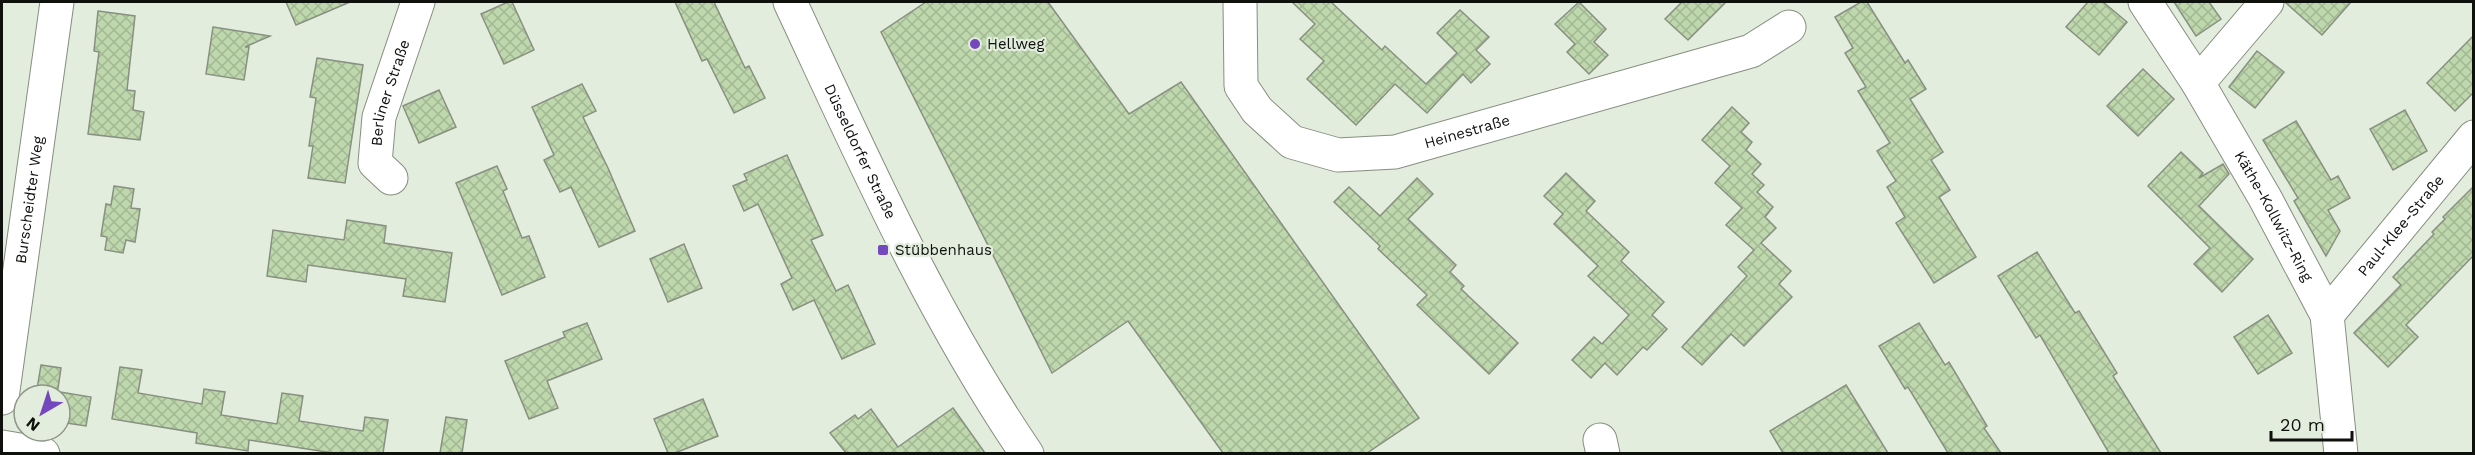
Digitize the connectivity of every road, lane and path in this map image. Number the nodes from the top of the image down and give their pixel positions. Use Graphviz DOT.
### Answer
graph roads {
  1 [pos="57,2"];
  2 [pos="418,2"];
  3 [pos="790,2"];
  4 [pos="1240,2"];
  5 [pos="2145,2"];
  6 [pos="2267,2"];
  7 [pos="1789,27"];
  8 [pos="2198,83"];
  9 [pos="2474,137"];
  10 [pos="391,178"];
  11 [pos="2327,315"];
  12 [pos="2,398"];
  13 [pos="2,447"];
  14 [pos="43,453"];
  15 [pos="1027,453"];
  16 [pos="2341,453"];
  1 -- 12 [label="street, Burscheidter Weg"];
  2 -- 10 [label="street, Berliner Straße"];
  3 -- 15 [label="street, Düsseldorfer Straße"];
  4 -- 7 [label="street, Heinestraße"];
  5 -- 8 [label="street, Käthe-Kollwitz-Ring"];
  6 -- 8 [label="street"];
  8 -- 11 [label="street, Käthe-Kollwitz-Ring"];
  9 -- 11 [label="street, Paul-Klee-Straße"];
  11 -- 16 [label="street, Käthe-Kollwitz-Ring"];
  13 -- 14 [label="street"];
}
